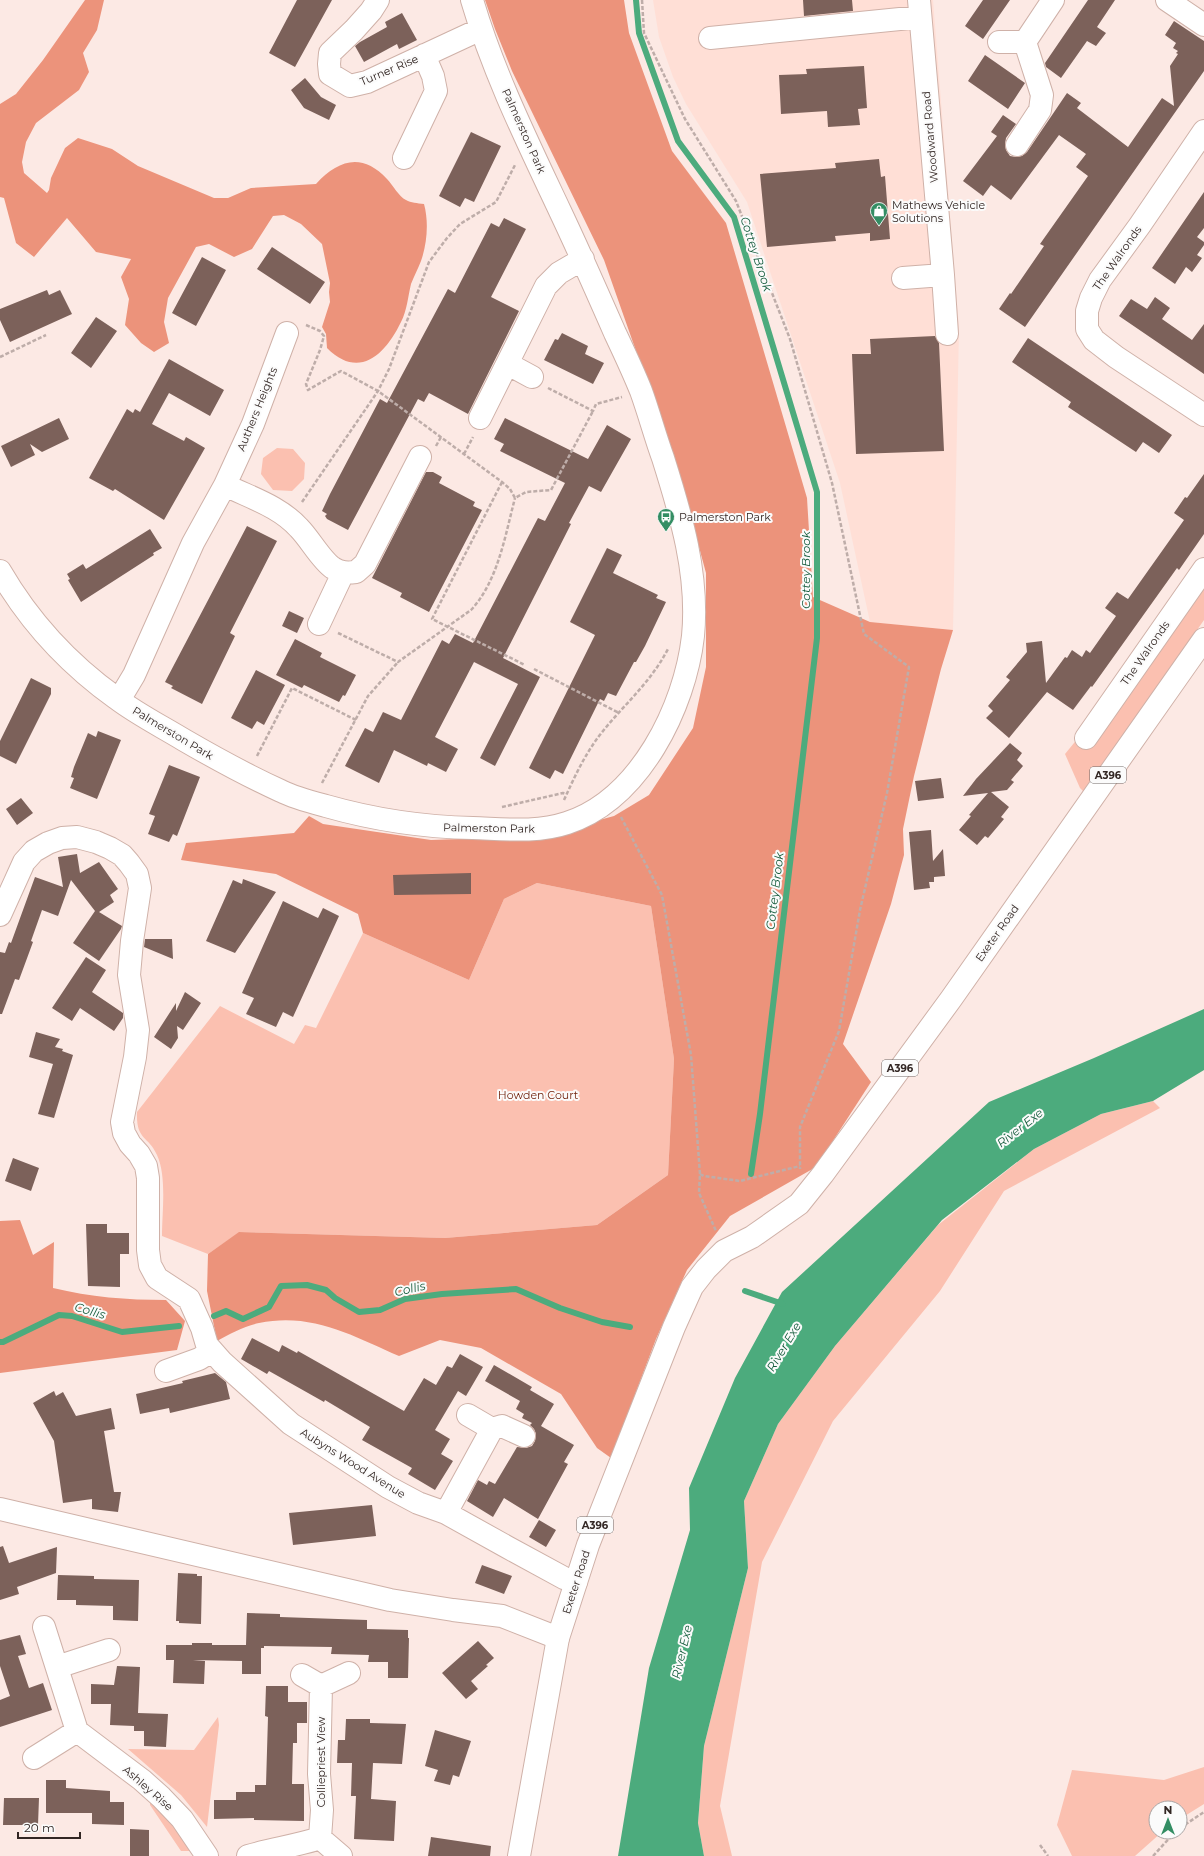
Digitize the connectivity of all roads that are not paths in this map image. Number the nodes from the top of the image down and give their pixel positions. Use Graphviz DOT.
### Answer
graph roads {
  1 [pos="378,0"];
  2 [pos="472,0"];
  3 [pos="1053,0"];
  4 [pos="1167,0"];
  5 [pos="919,9"];
  6 [pos="1204,25"];
  7 [pos="481,29"];
  8 [pos="710,38"];
  9 [pos="999,42"];
  10 [pos="1025,42"];
  11 [pos="424,55"];
  12 [pos="1204,131"];
  13 [pos="1017,145"];
  14 [pos="404,158"];
  15 [pos="583,259"];
  16 [pos="943,275"];
  17 [pos="903,278"];
  18 [pos="287,333"];
  19 [pos="947,334"];
  20 [pos="508,364"];
  21 [pos="532,377"];
  22 [pos="1204,415"];
  23 [pos="480,418"];
  24 [pos="420,457"];
  25 [pos="225,484"];
  26 [pos="1204,569"];
  27 [pos="343,573"];
  28 [pos="4,578"];
  29 [pos="319,624"];
  30 [pos="1204,639"];
  31 [pos="119,700"];
  32 [pos="1086,738"];
  33 [pos="0,915"];
  34 [pos="212,1351"];
  35 [pos="166,1371"];
  36 [pos="468,1414"];
  37 [pos="492,1429"];
  38 [pos="524,1436"];
  39 [pos="0,1509"];
  40 [pos="446,1513"];
  41 [pos="576,1582"];
  42 [pos="44,1627"];
  43 [pos="558,1638"];
  44 [pos="109,1650"];
  45 [pos="57,1667"];
  46 [pos="348,1673"];
  47 [pos="302,1675"];
  48 [pos="321,1686"];
  49 [pos="77,1731"];
  50 [pos="34,1758"];
  51 [pos="320,1838"];
  52 [pos="207,1856"];
  53 [pos="248,1856"];
  54 [pos="341,1856"];
  55 [pos="519,1856"];
  1 -- 11 [label="street, Turner Rise"];
  2 -- 7 [label="street, Palmerston Park"];
  3 -- 10 [label="street"];
  4 -- 6 [label="street"];
  5 -- 8 [label="street"];
  5 -- 16 [label="street, Woodward Road"];
  7 -- 11 [label="street, Turner Rise"];
  7 -- 15 [label="street, Palmerston Park"];
  9 -- 10 [label="street"];
  10 -- 13 [label="street"];
  11 -- 14 [label="street, Turner Rise"];
  12 -- 22 [label="street, The Walronds"];
  15 -- 20 [label="street"];
  15 -- 31 [label="street, Palmerston Park"];
  16 -- 17 [label="street"];
  16 -- 19 [label="street, Woodward Road"];
  18 -- 25 [label="street, Authers Heights"];
  20 -- 21 [label="street"];
  20 -- 23 [label="street"];
  24 -- 27 [label="street"];
  25 -- 27 [label="street"];
  25 -- 31 [label="street, Authers Heights"];
  26 -- 32 [label="street, The Walronds"];
  27 -- 29 [label="street"];
  28 -- 31 [label="street, Palmerston Park"];
  30 -- 41 [label="street, Exeter Road / A396"];
  33 -- 34 [label="street, Aubyns Wood Avenue"];
  34 -- 35 [label="street"];
  34 -- 40 [label="street, Aubyns Wood Avenue"];
  36 -- 37 [label="street"];
  37 -- 38 [label="street"];
  37 -- 40 [label="street"];
  39 -- 43 [label="street"];
  40 -- 41 [label="street, Aubyns Wood Avenue"];
  41 -- 43 [label="street, Exeter Road / A396"];
  42 -- 45 [label="street"];
  43 -- 55 [label="street, Exeter Road / A396"];
  44 -- 45 [label="street"];
  45 -- 49 [label="street"];
  46 -- 48 [label="street"];
  47 -- 48 [label="street"];
  48 -- 51 [label="street, Colliepriest View"];
  49 -- 50 [label="street"];
  49 -- 52 [label="street, Ashley Rise"];
  51 -- 53 [label="street"];
  51 -- 54 [label="street"];
}
